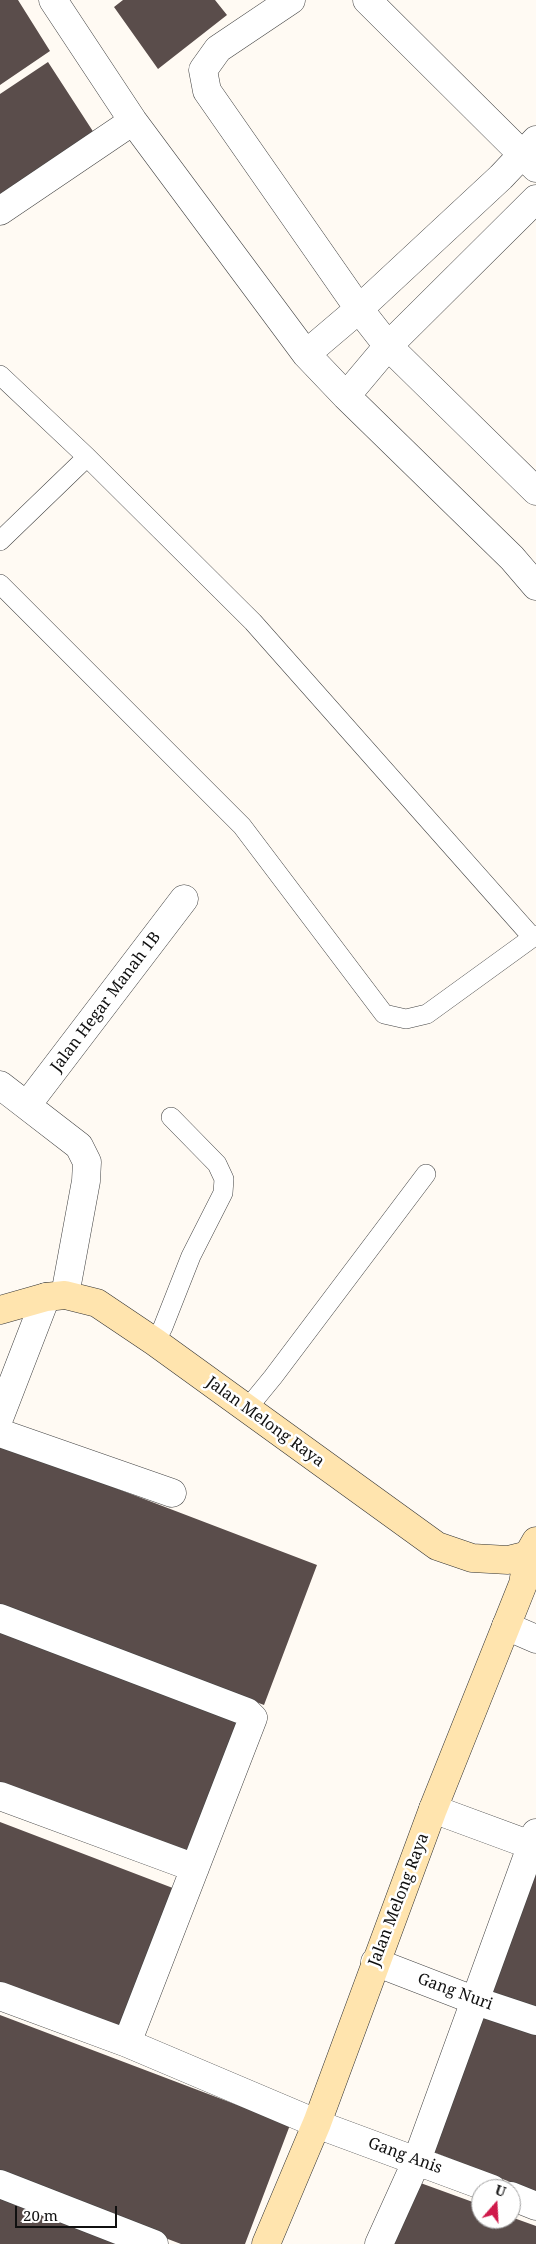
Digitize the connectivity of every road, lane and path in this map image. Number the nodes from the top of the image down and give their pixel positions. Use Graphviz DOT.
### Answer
graph roads {
  1 [pos="54,0"];
  2 [pos="291,0"];
  3 [pos="368,0"];
  4 [pos="133,121"];
  5 [pos="532,154"];
  6 [pos="500,177"];
  7 [pos="532,202"];
  8 [pos="0,211"];
  9 [pos="359,310"];
  10 [pos="388,346"];
  11 [pos="306,354"];
  12 [pos="0,375"];
  13 [pos="346,396"];
  14 [pos="87,457"];
  15 [pos="536,491"];
  16 [pos="0,541"];
  17 [pos="0,584"];
  18 [pos="536,586"];
  19 [pos="184,899"];
  20 [pos="534,936"];
  21 [pos="0,1085"];
  22 [pos="27,1105"];
  23 [pos="171,1117"];
  24 [pos="426,1174"];
  25 [pos="55,1296"];
  26 [pos="0,1310"];
  27 [pos="154,1342"];
  28 [pos="246,1410"];
  29 [pos="0,1416"];
  30 [pos="0,1433"];
  31 [pos="172,1493"];
  32 [pos="532,1548"];
  33 [pos="0,1618"];
  34 [pos="506,1626"];
  35 [pos="536,1639"];
  36 [pos="0,1796"];
  37 [pos="433,1809"];
  38 [pos="534,1842"];
  39 [pos="195,1868"];
  40 [pos="375,1962"];
  41 [pos="0,1996"];
  42 [pos="476,2001"];
  43 [pos="536,2020"];
  44 [pos="127,2043"];
  45 [pos="317,2123"];
  46 [pos="417,2160"];
  47 [pos="471,2181"];
  48 [pos="0,2184"];
  49 [pos="521,2200"];
  50 [pos="536,2206"];
  51 [pos="154,2244"];
  52 [pos="266,2244"];
  53 [pos="379,2244"];
  1 -- 4 [label="street"];
  2 -- 9 [label="street"];
  3 -- 5 [label="street"];
  4 -- 8 [label="street"];
  4 -- 11 [label="street"];
  5 -- 6 [label="street"];
  6 -- 7 [label="street"];
  6 -- 9 [label="street"];
  7 -- 10 [label="street"];
  9 -- 10 [label="street"];
  9 -- 11 [label="street"];
  10 -- 13 [label="street"];
  10 -- 15 [label="street"];
  11 -- 13 [label="street"];
  12 -- 14 [label="lane"];
  13 -- 18 [label="street"];
  14 -- 16 [label="lane"];
  14 -- 20 [label="lane"];
  17 -- 20 [label="lane"];
  19 -- 22 [label="street, Jalan Hegar Manah 1B"];
  21 -- 22 [label="street"];
  22 -- 25 [label="street"];
  23 -- 27 [label="lane"];
  24 -- 28 [label="lane"];
  25 -- 26 [label="main road, Jalan Melong Raya"];
  25 -- 27 [label="main road, Jalan Melong Raya"];
  25 -- 29 [label="street"];
  27 -- 28 [label="main road, Jalan Melong Raya"];
  28 -- 32 [label="main road, Jalan Melong Raya"];
  30 -- 31 [label="street"];
  32 -- 34 [label="main road, Jalan Melong Raya"];
  33 -- 39 [label="street"];
  34 -- 35 [label="street"];
  34 -- 37 [label="main road, Jalan Melong Raya"];
  36 -- 39 [label="street"];
  37 -- 38 [label="street"];
  37 -- 40 [label="main road, Jalan Melong Raya"];
  38 -- 42 [label="street"];
  39 -- 44 [label="street"];
  40 -- 42 [label="street, Gang Nuri"];
  40 -- 45 [label="main road, Jalan Melong Raya"];
  41 -- 44 [label="street, Gang Anis"];
  42 -- 43 [label="street, Gang Nuri"];
  42 -- 46 [label="street"];
  44 -- 45 [label="street, Gang Anis"];
  45 -- 46 [label="street, Gang Anis"];
  45 -- 52 [label="main road, Jalan Melong Raya"];
  46 -- 47 [label="street, Gang Anis"];
  46 -- 53 [label="street"];
  48 -- 51 [label="street"];
  49 -- 50 [label="street"];
}
